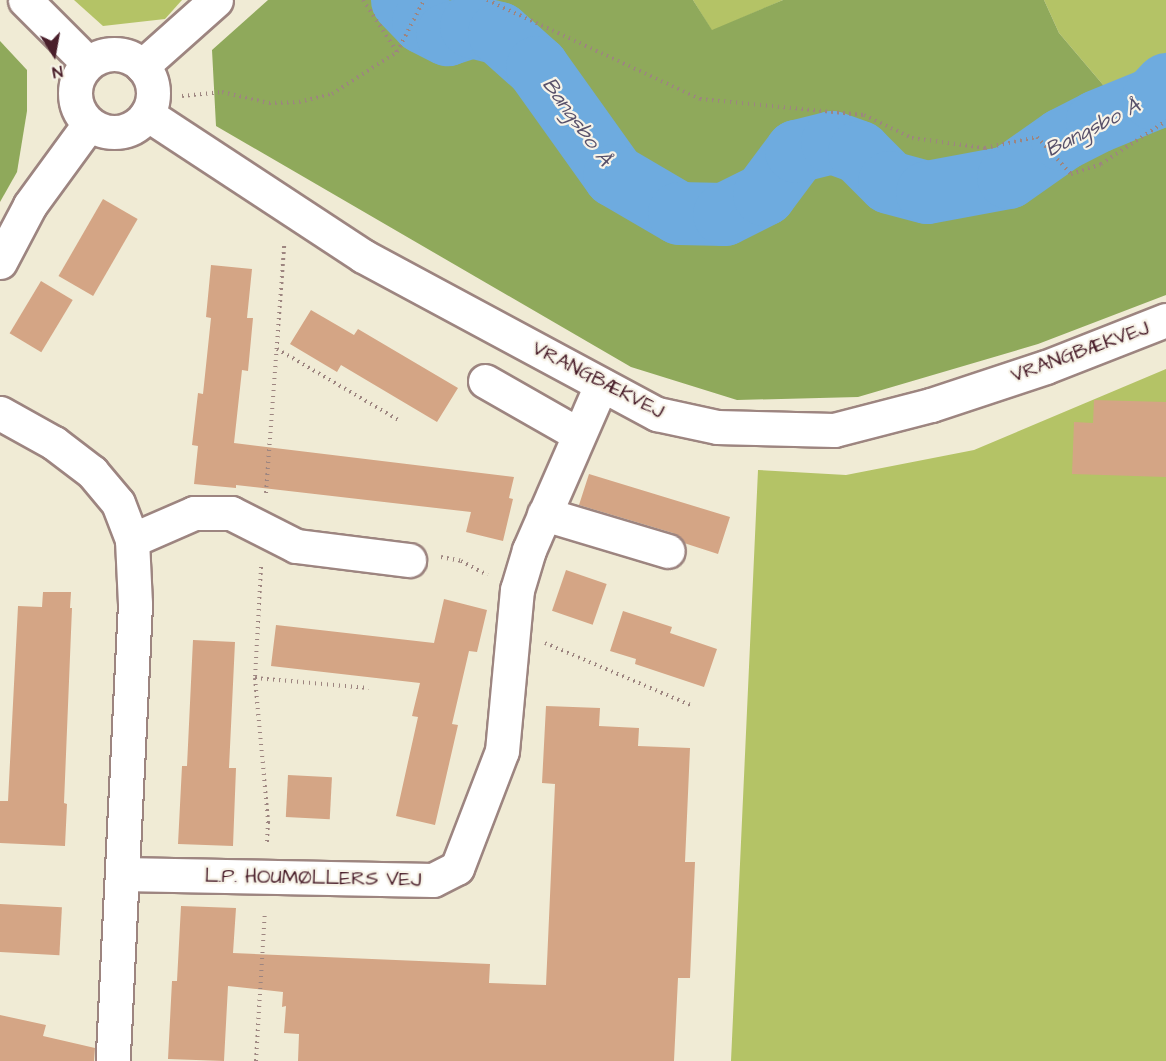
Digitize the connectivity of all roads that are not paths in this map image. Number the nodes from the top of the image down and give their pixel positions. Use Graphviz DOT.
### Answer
graph roads {
  1 [pos="25,0"];
  2 [pos="216,0"];
  3 [pos="88,63"];
  4 [pos="142,66"];
  5 [pos="150,106"];
  6 [pos="88,124"];
  7 [pos="0,262"];
  8 [pos="1166,320"];
  9 [pos="485,381"];
  10 [pos="601,385"];
  11 [pos="0,413"];
  12 [pos="578,434"];
  13 [pos="544,514"];
  14 [pos="132,540"];
  15 [pos="668,551"];
  16 [pos="409,560"];
  17 [pos="122,874"];
  18 [pos="113,1061"];
  1 -- 3 [label="street"];
  2 -- 4 [label="street"];
  3 -- 4 [label="street"];
  3 -- 6 [label="street"];
  4 -- 5 [label="street"];
  5 -- 6 [label="street"];
  5 -- 10 [label="street, VRANGBÆKVEJ"];
  6 -- 7 [label="street"];
  8 -- 10 [label="street, VRANGBÆKVEJ"];
  9 -- 12 [label="street"];
  10 -- 12 [label="street, L.P. HOUMØLLERS VEJ"];
  11 -- 14 [label="street"];
  12 -- 13 [label="street, L.P. HOUMØLLERS VEJ"];
  13 -- 15 [label="street"];
  13 -- 17 [label="street, L.P. HOUMØLLERS VEJ"];
  14 -- 16 [label="street"];
  14 -- 17 [label="street"];
  17 -- 18 [label="street"];
}
